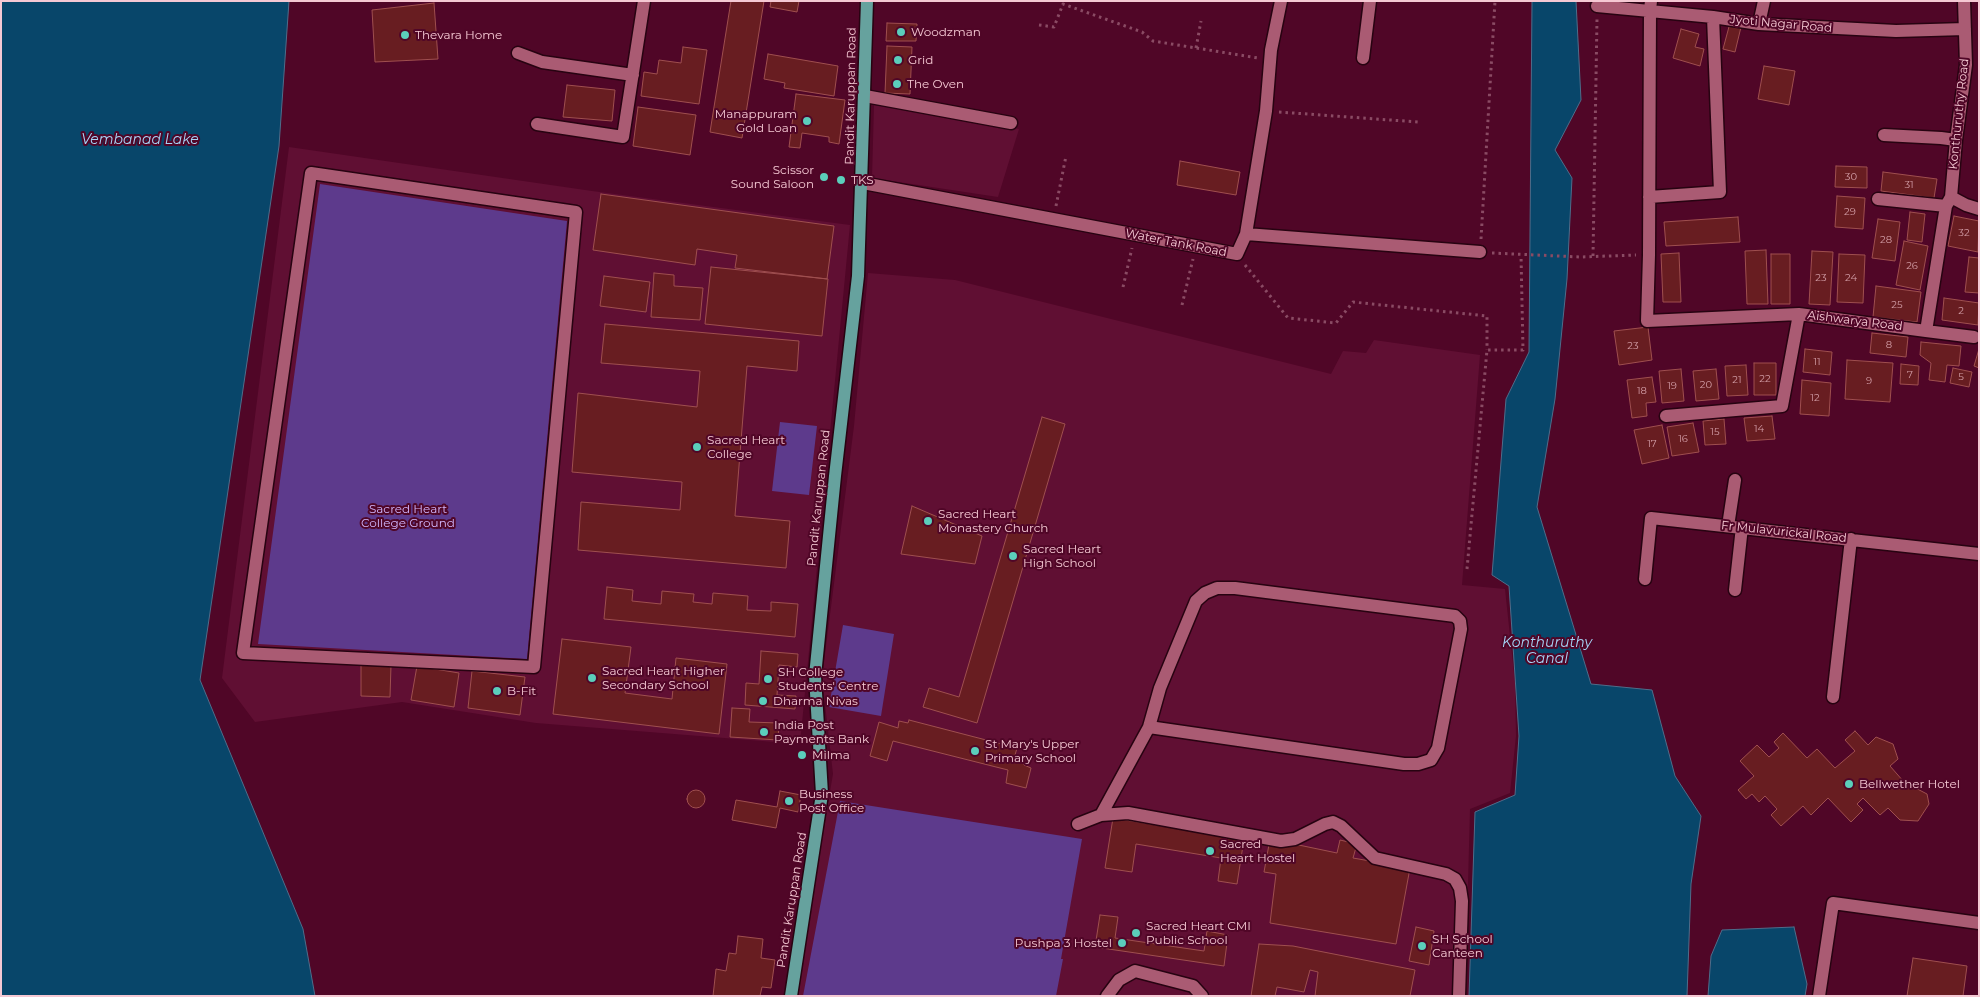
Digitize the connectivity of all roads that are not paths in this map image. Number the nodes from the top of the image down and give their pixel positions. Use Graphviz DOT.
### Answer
graph roads {
  1 [pos="644,1"];
  2 [pos="867,1"];
  3 [pos="1281,1"];
  4 [pos="1370,1"];
  5 [pos="1764,1"];
  6 [pos="1964,1"];
  7 [pos="1597,6"];
  8 [pos="1650,6"];
  9 [pos="1713,17"];
  10 [pos="1760,24"];
  11 [pos="1965,29"];
  12 [pos="518,52"];
  13 [pos="1363,58"];
  14 [pos="633,75"];
  15 [pos="865,96"];
  16 [pos="1011,123"];
  17 [pos="537,124"];
  18 [pos="1884,135"];
  19 [pos="1956,140"];
  20 [pos="863,183"];
  21 [pos="1649,197"];
  22 [pos="1878,199"];
  23 [pos="1949,202"];
  24 [pos="1979,209"];
  25 [pos="1246,234"];
  26 [pos="1480,252"];
  27 [pos="1799,314"];
  28 [pos="1926,331"];
  29 [pos="1974,337"];
  30 [pos="1666,416"];
  31 [pos="1735,480"];
  32 [pos="1728,526"];
  33 [pos="1742,527"];
  34 [pos="1851,539"];
  35 [pos="1979,554"];
  36 [pos="1645,579"];
  37 [pos="1734,590"];
  38 [pos="243,653"];
  39 [pos="1833,697"];
  40 [pos="1149,727"];
  41 [pos="1101,816"];
  42 [pos="1078,824"];
  43 [pos="1979,923"];
  44 [pos="791,996"];
  45 [pos="1106,996"];
  46 [pos="1202,996"];
  47 [pos="1459,996"];
  48 [pos="1818,996"];
  1 -- 14 [label="street"];
  2 -- 15 [label="main road, Pandit Karuppan Road"];
  3 -- 25 [label="street, Water Tank Road"];
  4 -- 13 [label="street"];
  5 -- 10 [label="street"];
  6 -- 11 [label="street, Konthuruthy Road"];
  7 -- 8 [label="street, Jyoti Nagar Road"];
  8 -- 9 [label="street, Jyoti Nagar Road"];
  8 -- 21 [label="street"];
  9 -- 10 [label="street, Jyoti Nagar Road"];
  9 -- 21 [label="street"];
  10 -- 11 [label="street, Jyoti Nagar Road"];
  11 -- 19 [label="street, Konthuruthy Road"];
  12 -- 14 [label="street"];
  14 -- 17 [label="street"];
  15 -- 16 [label="street"];
  15 -- 20 [label="main road, Pandit Karuppan Road"];
  18 -- 19 [label="street"];
  19 -- 23 [label="street, Konthuruthy Road"];
  20 -- 25 [label="street, Water Tank Road"];
  20 -- 44 [label="main road, Pandit Karuppan Road"];
  21 -- 27 [label="street, Aishwarya Road"];
  22 -- 23 [label="street"];
  23 -- 24 [label="street"];
  23 -- 28 [label="street"];
  25 -- 26 [label="street"];
  27 -- 28 [label="street, Aishwarya Road"];
  27 -- 30 [label="street"];
  28 -- 29 [label="street, Aishwarya Road"];
  31 -- 32 [label="street"];
  32 -- 33 [label="street, Fr Mulavurickal Road"];
  32 -- 36 [label="street, Fr Mulavurickal Road"];
  33 -- 34 [label="street, Fr Mulavurickal Road"];
  33 -- 37 [label="street"];
  34 -- 35 [label="street, Fr Mulavurickal Road"];
  34 -- 39 [label="street"];
  38 -- 38 [label="street"];
  40 -- 40 [label="street"];
  40 -- 41 [label="street"];
  41 -- 42 [label="street"];
  41 -- 47 [label="street"];
  43 -- 48 [label="street"];
  45 -- 46 [label="street"];
}
